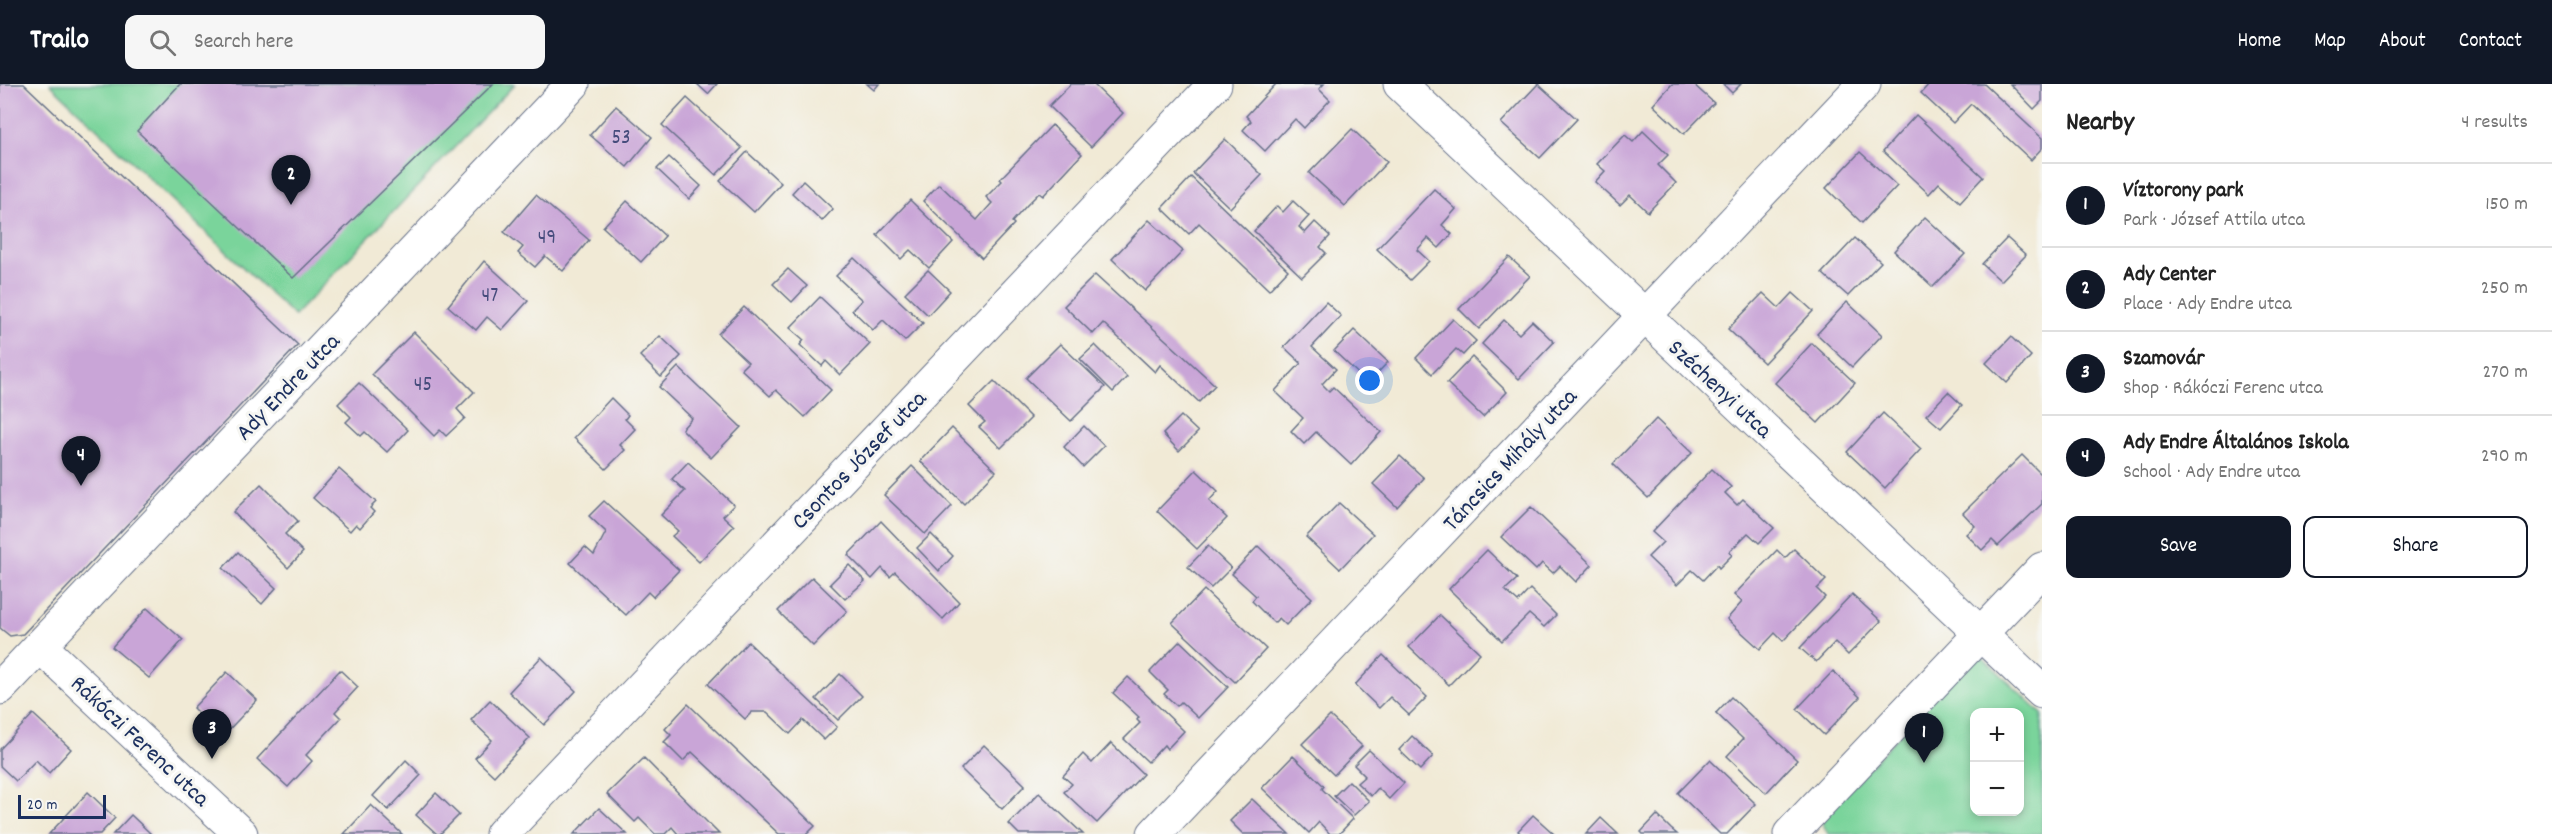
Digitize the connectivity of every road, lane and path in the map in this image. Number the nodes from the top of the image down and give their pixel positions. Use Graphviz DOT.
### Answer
graph roads {
  1 [pos="573,84"];
  2 [pos="1215,84"];
  3 [pos="1400,84"];
  4 [pos="1864,84"];
  5 [pos="1645,315"];
  6 [pos="2042,569"];
  7 [pos="1980,633"];
  8 [pos="40,646"];
  9 [pos="0,688"];
  10 [pos="2042,692"];
  11 [pos="1803,828"];
  12 [pos="241,834"];
  13 [pos="502,834"];
  14 [pos="1154,834"];
  1 -- 8 [label="street, Ady Endre utca"];
  2 -- 13 [label="street, Csontos József utca"];
  3 -- 5 [label="street, Széchenyi utca"];
  4 -- 5 [label="street, Táncsics Mihály utca"];
  5 -- 7 [label="street, Széchenyi utca"];
  5 -- 14 [label="street, Táncsics Mihály utca"];
  6 -- 7 [label="street"];
  7 -- 10 [label="street, Széchenyi utca"];
  7 -- 11 [label="street"];
  8 -- 9 [label="street, Ady Endre utca"];
  8 -- 12 [label="street, Rákóczi Ferenc utca"];
}
